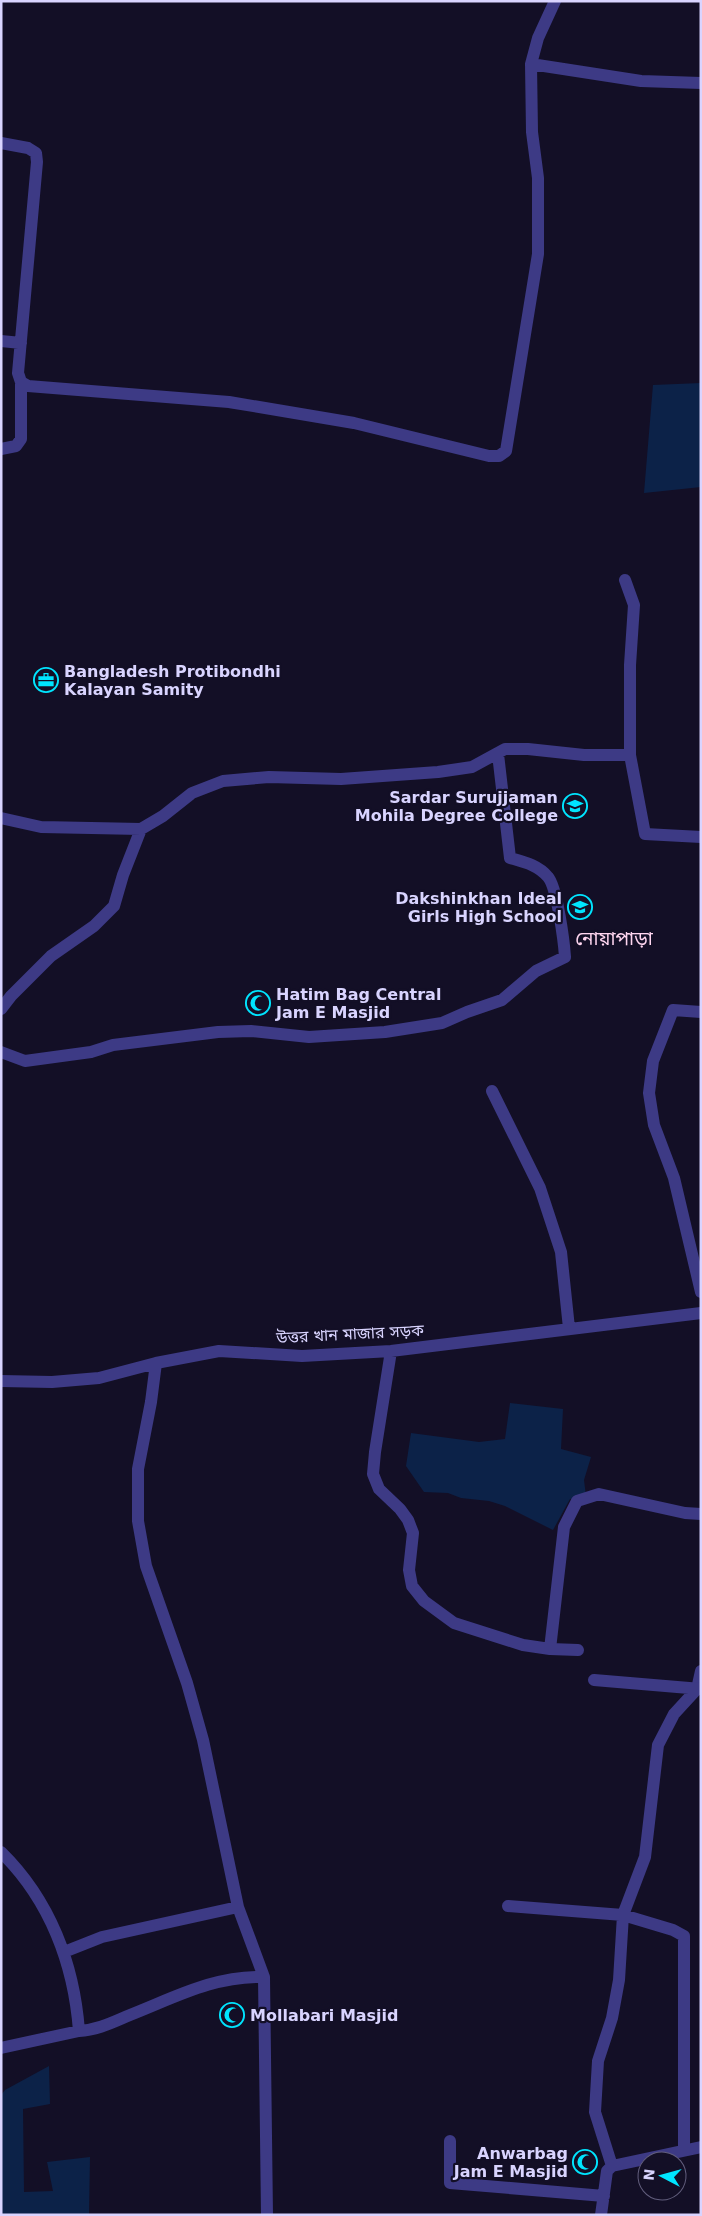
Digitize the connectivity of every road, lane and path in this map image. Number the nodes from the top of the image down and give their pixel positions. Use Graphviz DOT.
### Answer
graph roads {
  1 [pos="555,1"];
  2 [pos="531,64"];
  3 [pos="701,83"];
  4 [pos="1,143"];
  5 [pos="1,341"];
  6 [pos="21,343"];
  7 [pos="20,382"];
  8 [pos="1,449"];
  9 [pos="625,580"];
  10 [pos="498,754"];
  11 [pos="630,755"];
  12 [pos="1,818"];
  13 [pos="141,829"];
  14 [pos="701,837"];
  15 [pos="1,1009"];
  16 [pos="701,1012"];
  17 [pos="1,1052"];
  18 [pos="492,1091"];
  19 [pos="701,1292"];
  20 [pos="701,1313"];
  21 [pos="569,1328"];
  22 [pos="391,1351"];
  23 [pos="156,1363"];
  24 [pos="1,1381"];
  25 [pos="701,1514"];
  26 [pos="550,1649"];
  27 [pos="578,1650"];
  28 [pos="701,1671"];
  29 [pos="594,1680"];
  30 [pos="699,1689"];
  31 [pos="1,1852"];
  32 [pos="508,1906"];
  33 [pos="238,1907"];
  34 [pos="623,1915"];
  35 [pos="64,1952"];
  36 [pos="264,1977"];
  37 [pos="79,2031"];
  38 [pos="1,2048"];
  39 [pos="450,2141"];
  40 [pos="701,2147"];
  41 [pos="684,2150"];
  42 [pos="612,2166"];
  43 [pos="604,2196"];
  44 [pos="267,2215"];
  45 [pos="601,2215"];
  1 -- 2 [label="street"];
  2 -- 3 [label="street"];
  2 -- 7 [label="street"];
  4 -- 6 [label="street"];
  5 -- 6 [label="street"];
  6 -- 7 [label="street"];
  7 -- 8 [label="street"];
  9 -- 11 [label="street"];
  10 -- 11 [label="street"];
  10 -- 13 [label="street"];
  10 -- 17 [label="street"];
  11 -- 14 [label="street"];
  12 -- 13 [label="street"];
  13 -- 15 [label="street"];
  16 -- 19 [label="street"];
  18 -- 21 [label="street"];
  20 -- 21 [label="street, উত্তর খান মাজার সড়ক"];
  21 -- 22 [label="street, উত্তর খান মাজার সড়ক"];
  22 -- 23 [label="street, উত্তর খান মাজার সড়ক"];
  22 -- 26 [label="street"];
  23 -- 24 [label="street, উত্তর খান মাজার সড়ক"];
  23 -- 33 [label="street"];
  25 -- 26 [label="street"];
  26 -- 27 [label="street"];
  28 -- 30 [label="street"];
  29 -- 30 [label="street"];
  30 -- 34 [label="street"];
  31 -- 35 [label="street"];
  32 -- 34 [label="street"];
  33 -- 35 [label="street"];
  33 -- 36 [label="street"];
  34 -- 41 [label="street"];
  34 -- 42 [label="street"];
  35 -- 37 [label="street"];
  36 -- 37 [label="street"];
  36 -- 44 [label="street"];
  37 -- 38 [label="street"];
  39 -- 43 [label="street"];
  40 -- 41 [label="street"];
  41 -- 42 [label="street"];
  42 -- 43 [label="street"];
  43 -- 45 [label="street"];
}
